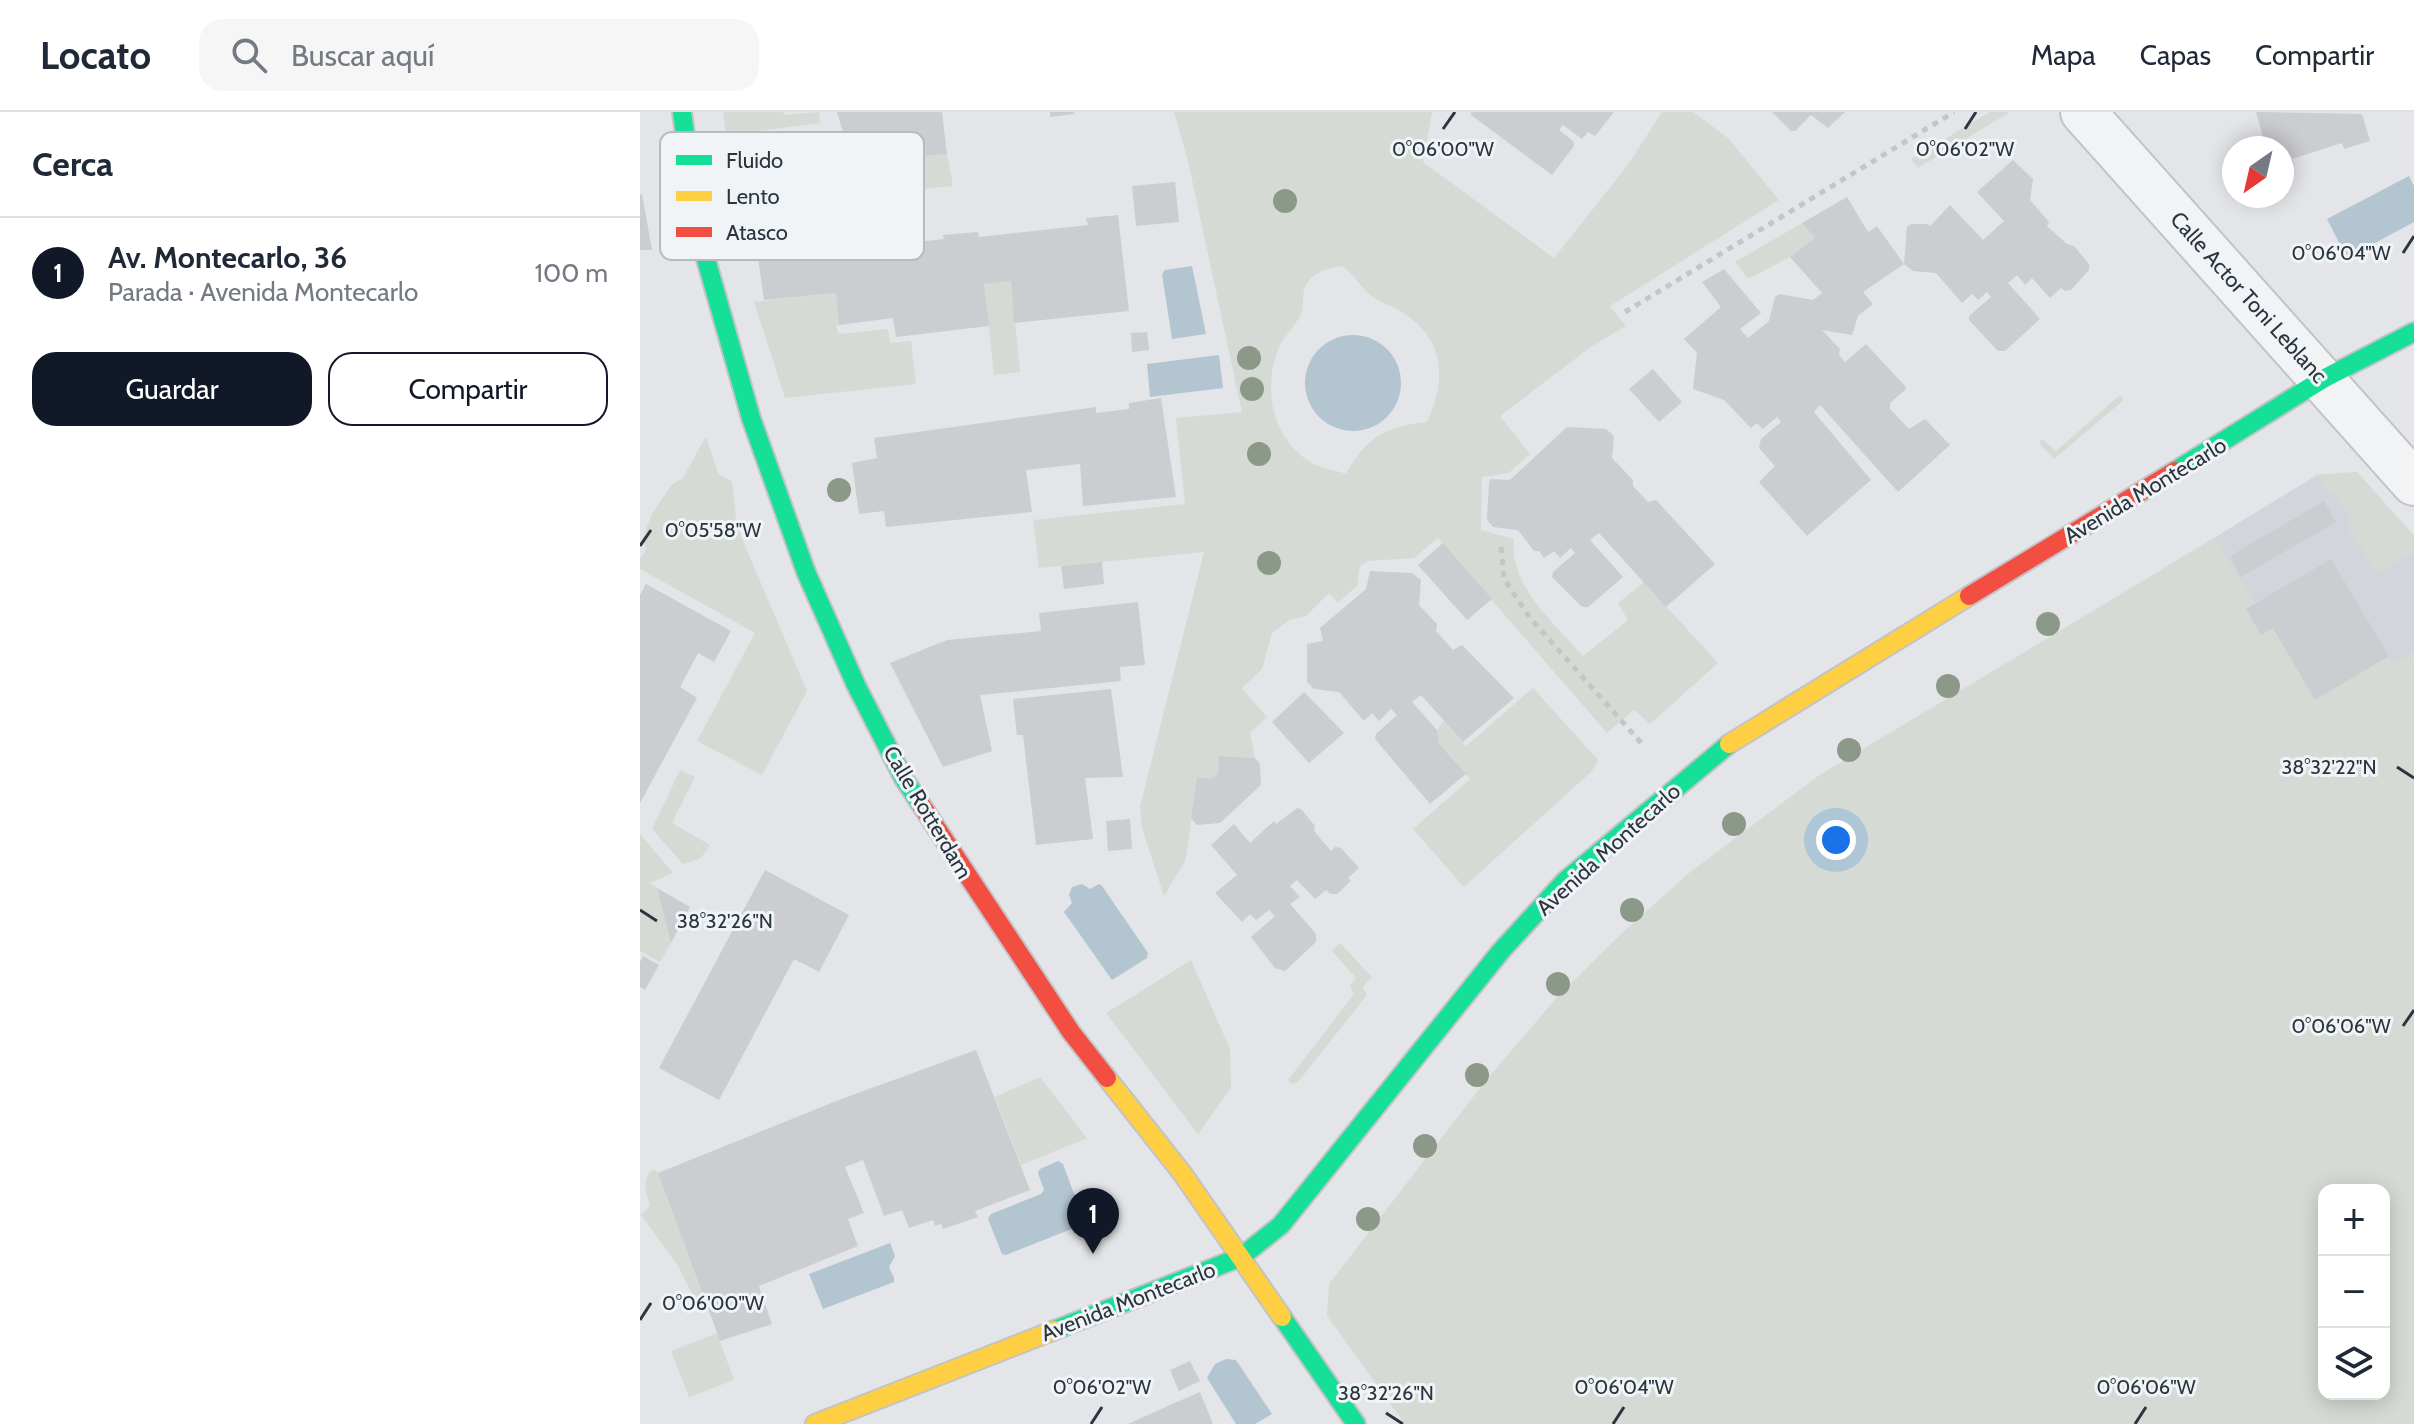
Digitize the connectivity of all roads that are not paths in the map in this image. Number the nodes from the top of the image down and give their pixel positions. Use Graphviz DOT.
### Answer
graph roads {
  1 [pos="682,112"];
  2 [pos="2083,112"];
  3 [pos="685,132"];
  4 [pos="706,260"];
  5 [pos="2414,332"];
  6 [pos="2323,379"];
  7 [pos="2414,483"];
  8 [pos="1241,1257"];
  9 [pos="815,1424"];
  10 [pos="1356,1424"];
  1 -- 3 [label="street, Calle Rotterdam"];
  2 -- 6 [label="street, Calle Actor Toni Leblanc"];
  4 -- 8 [label="street, Calle Rotterdam"];
  5 -- 6 [label="street, Avenida Montecarlo"];
  6 -- 7 [label="street, Calle Actor Toni Leblanc"];
  6 -- 8 [label="street, Avenida Montecarlo"];
  8 -- 9 [label="street, Avenida Montecarlo"];
  8 -- 10 [label="street, Calle Rotterdam"];
}
